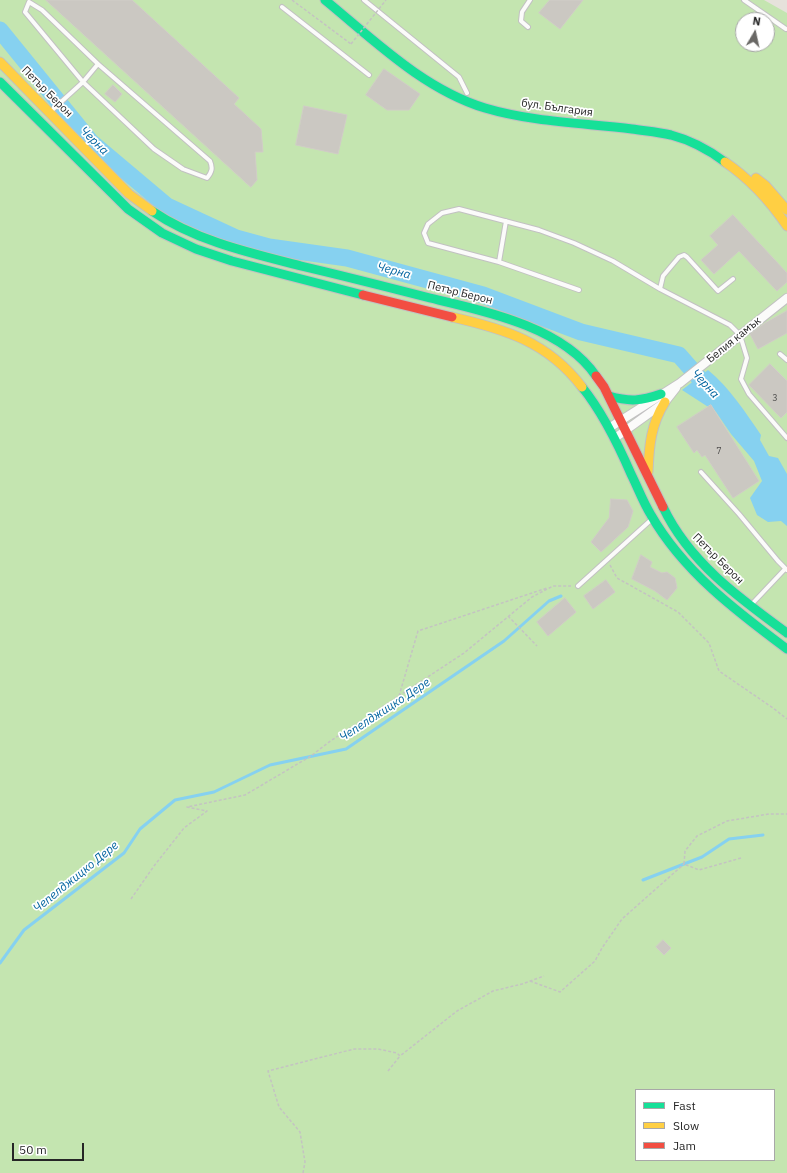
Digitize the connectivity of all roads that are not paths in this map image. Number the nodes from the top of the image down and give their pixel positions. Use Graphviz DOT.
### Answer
graph roads {
  1 [pos="324,0"];
  2 [pos="338,0"];
  3 [pos="364,0"];
  4 [pos="530,0"];
  5 [pos="744,0"];
  6 [pos="282,7"];
  7 [pos="528,27"];
  8 [pos="786,29"];
  9 [pos="0,62"];
  10 [pos="98,64"];
  11 [pos="369,75"];
  12 [pos="0,82"];
  13 [pos="83,82"];
  14 [pos="467,93"];
  15 [pos="51,111"];
  16 [pos="39,122"];
  17 [pos="776,197"];
  18 [pos="787,200"];
  19 [pos="787,210"];
  20 [pos="506,221"];
  21 [pos="786,224"];
  22 [pos="499,262"];
  23 [pos="733,279"];
  24 [pos="660,289"];
  25 [pos="579,290"];
  26 [pos="787,298"];
  27 [pos="740,335"];
  28 [pos="780,354"];
  29 [pos="787,360"];
  30 [pos="609,396"];
  31 [pos="663,398"];
  32 [pos="621,421"];
  33 [pos="610,428"];
  34 [pos="626,430"];
  35 [pos="615,438"];
  36 [pos="787,438"];
  37 [pos="701,472"];
  38 [pos="648,475"];
  39 [pos="653,519"];
  40 [pos="786,570"];
  41 [pos="578,586"];
  42 [pos="750,606"];
  43 [pos="741,615"];
  44 [pos="787,633"];
  45 [pos="787,649"];
  1 -- 21 [label="main road, бул. България"];
  2 -- 14 [label="main road, бул. България"];
  3 -- 14 [label="lane"];
  4 -- 7 [label="lane"];
  5 -- 8 [label="lane"];
  6 -- 11 [label="lane"];
  9 -- 15 [label="main road, Петър Берон"];
  10 -- 13 [label="lane"];
  10 -- 13 [label="lane"];
  10 -- 13 [label="lane"];
  12 -- 16 [label="main road"];
  13 -- 15 [label="lane"];
  14 -- 17 [label="main road, бул. България"];
  15 -- 16 [label="lane"];
  15 -- 30 [label="main road, Петър Берон"];
  16 -- 33 [label="main road"];
  17 -- 18 [label="main road"];
  17 -- 19 [label="main road, бул. България"];
  20 -- 22 [label="lane"];
  20 -- 22 [label="lane"];
  20 -- 24 [label="lane"];
  22 -- 25 [label="lane"];
  23 -- 24 [label="lane"];
  24 -- 27 [label="lane"];
  26 -- 27 [label="street, Белия камък"];
  27 -- 31 [label="street, Белия камък"];
  27 -- 36 [label="lane"];
  28 -- 29 [label="lane"];
  30 -- 31 [label="main road"];
  30 -- 32 [label="main road, Петър Берон"];
  31 -- 32 [label="street, Белия камък"];
  31 -- 34 [label="street, Белия камък"];
  31 -- 38 [label="main road"];
  32 -- 33 [label="street, Белия камък"];
  32 -- 34 [label="main road, Петър Берон"];
  33 -- 35 [label="main road"];
  34 -- 35 [label="street, Белия камък"];
  34 -- 38 [label="main road, Петър Берон"];
  35 -- 39 [label="main road"];
  37 -- 40 [label="lane"];
  38 -- 42 [label="main road, Петър Берон"];
  39 -- 41 [label="lane"];
  39 -- 43 [label="main road"];
  40 -- 42 [label="lane"];
  42 -- 43 [label="lane"];
  42 -- 44 [label="main road, Петър Берон"];
  43 -- 45 [label="main road"];
}
